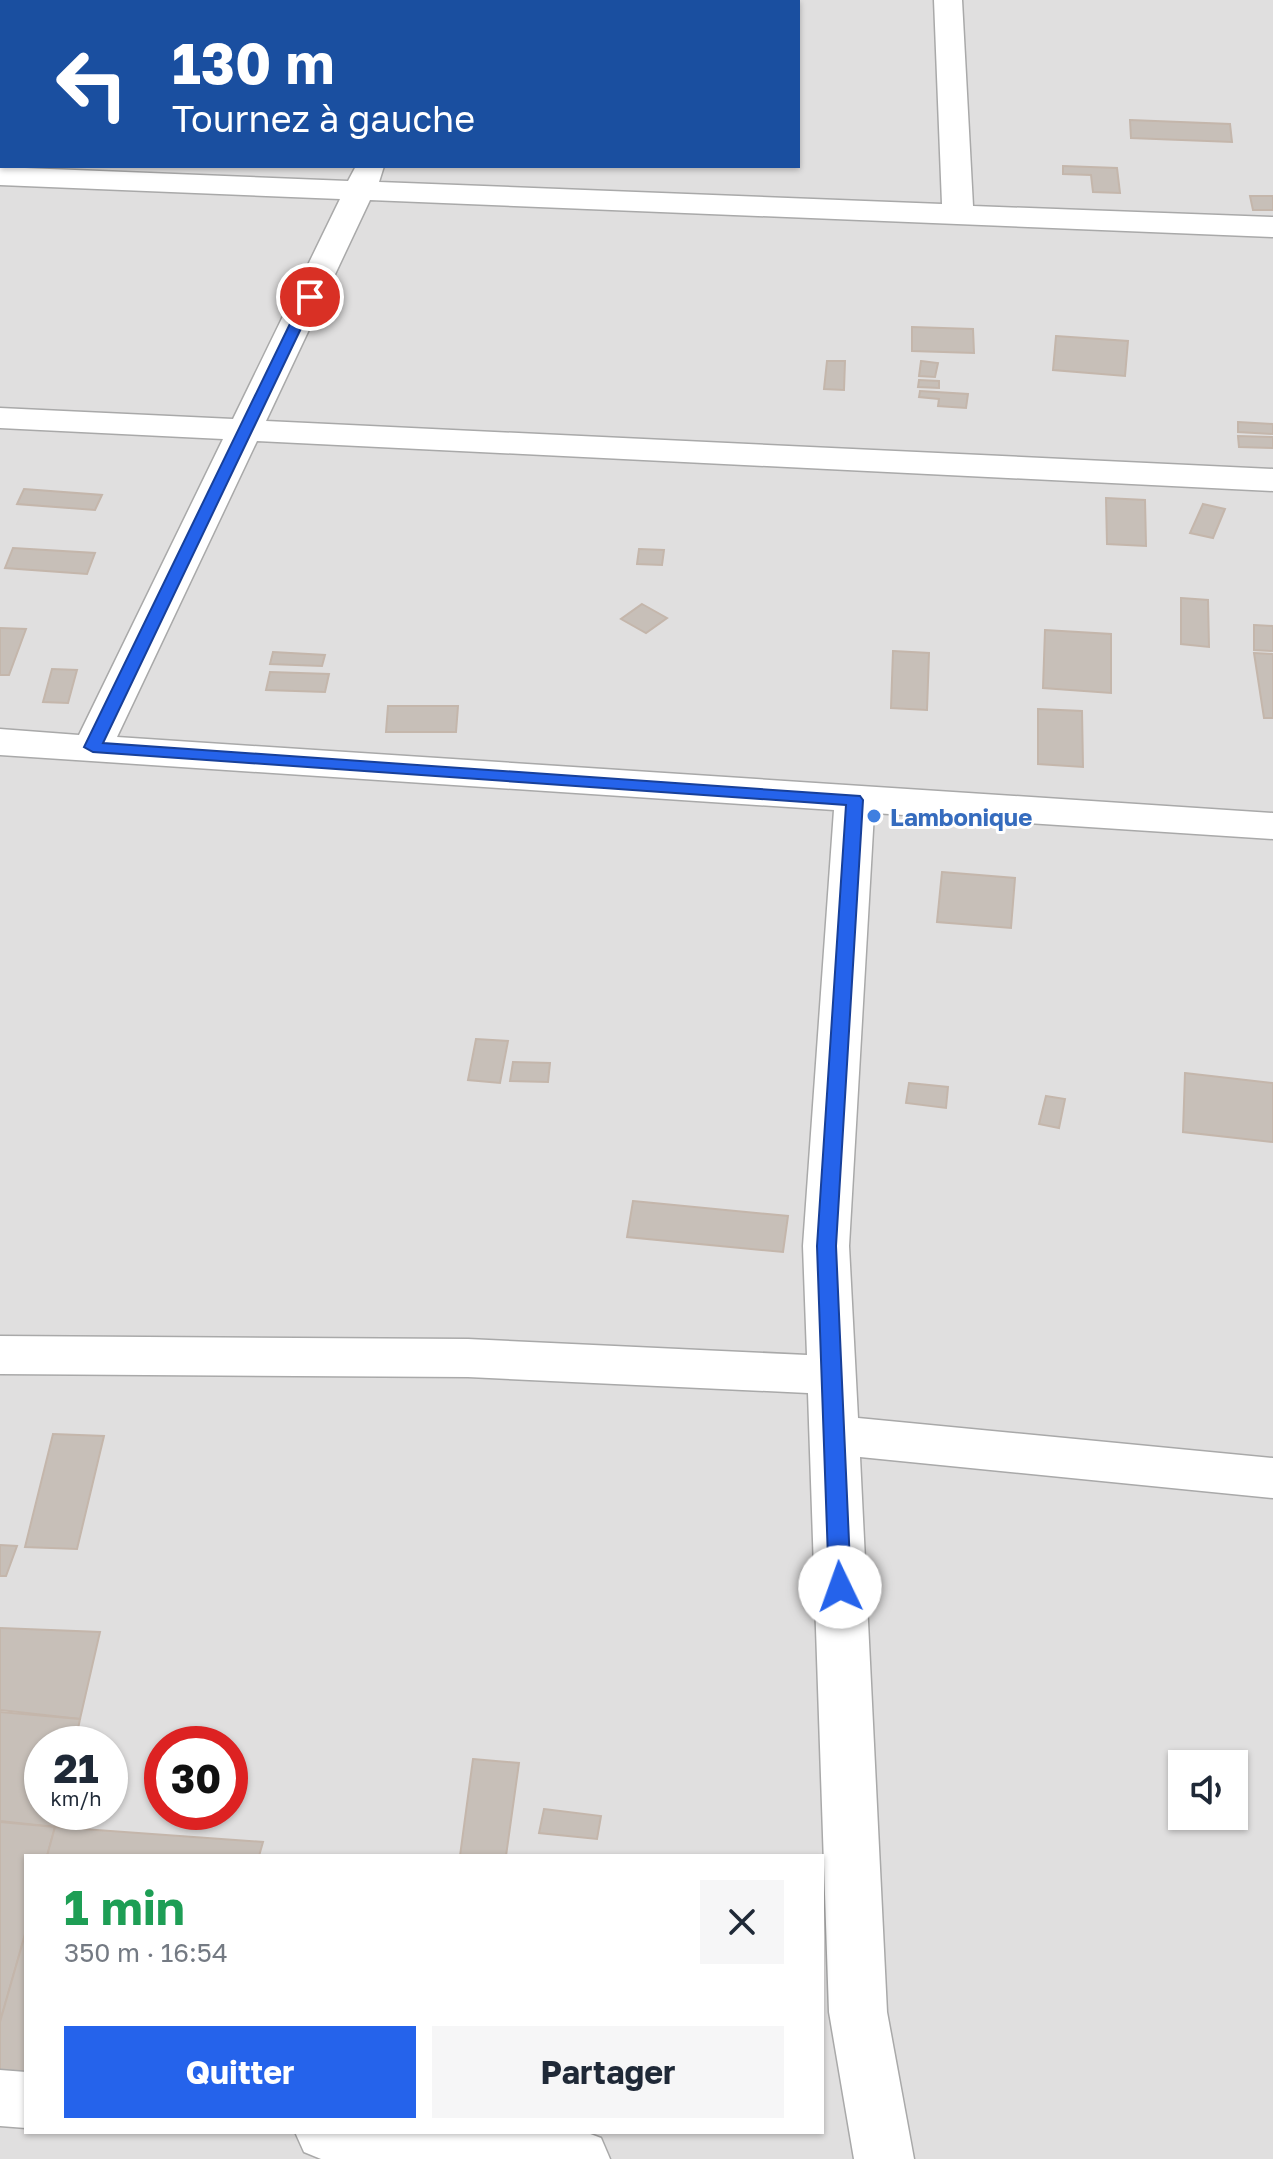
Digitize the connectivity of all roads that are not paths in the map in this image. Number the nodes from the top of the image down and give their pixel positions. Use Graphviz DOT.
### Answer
graph roads {
  1 [pos="948,0"];
  2 [pos="0,176"];
  3 [pos="365,178"];
  4 [pos="958,215"];
  5 [pos="1273,227"];
  6 [pos="0,418"];
  7 [pos="246,430"];
  8 [pos="1273,480"];
  9 [pos="0,742"];
  10 [pos="93,747"];
  11 [pos="855,800"];
  12 [pos="1273,826"];
  13 [pos="0,1355"];
  14 [pos="830,1375"];
  15 [pos="833,1435"];
  16 [pos="1273,1478"];
  17 [pos="0,2098"];
  18 [pos="24,2100"];
  19 [pos="344,2134"];
  20 [pos="580,2159"];
  21 [pos="884,2159"];
  1 -- 4 [label="street"];
  2 -- 3 [label="street"];
  3 -- 4 [label="street"];
  3 -- 7 [label="street"];
  4 -- 5 [label="street"];
  6 -- 7 [label="street"];
  7 -- 8 [label="street"];
  7 -- 10 [label="street"];
  9 -- 10 [label="street"];
  10 -- 11 [label="street"];
  11 -- 12 [label="street"];
  11 -- 14 [label="street"];
  13 -- 14 [label="street"];
  14 -- 15 [label="street"];
  15 -- 16 [label="street"];
  15 -- 21 [label="street"];
  17 -- 18 [label="street"];
  19 -- 20 [label="street"];
}
